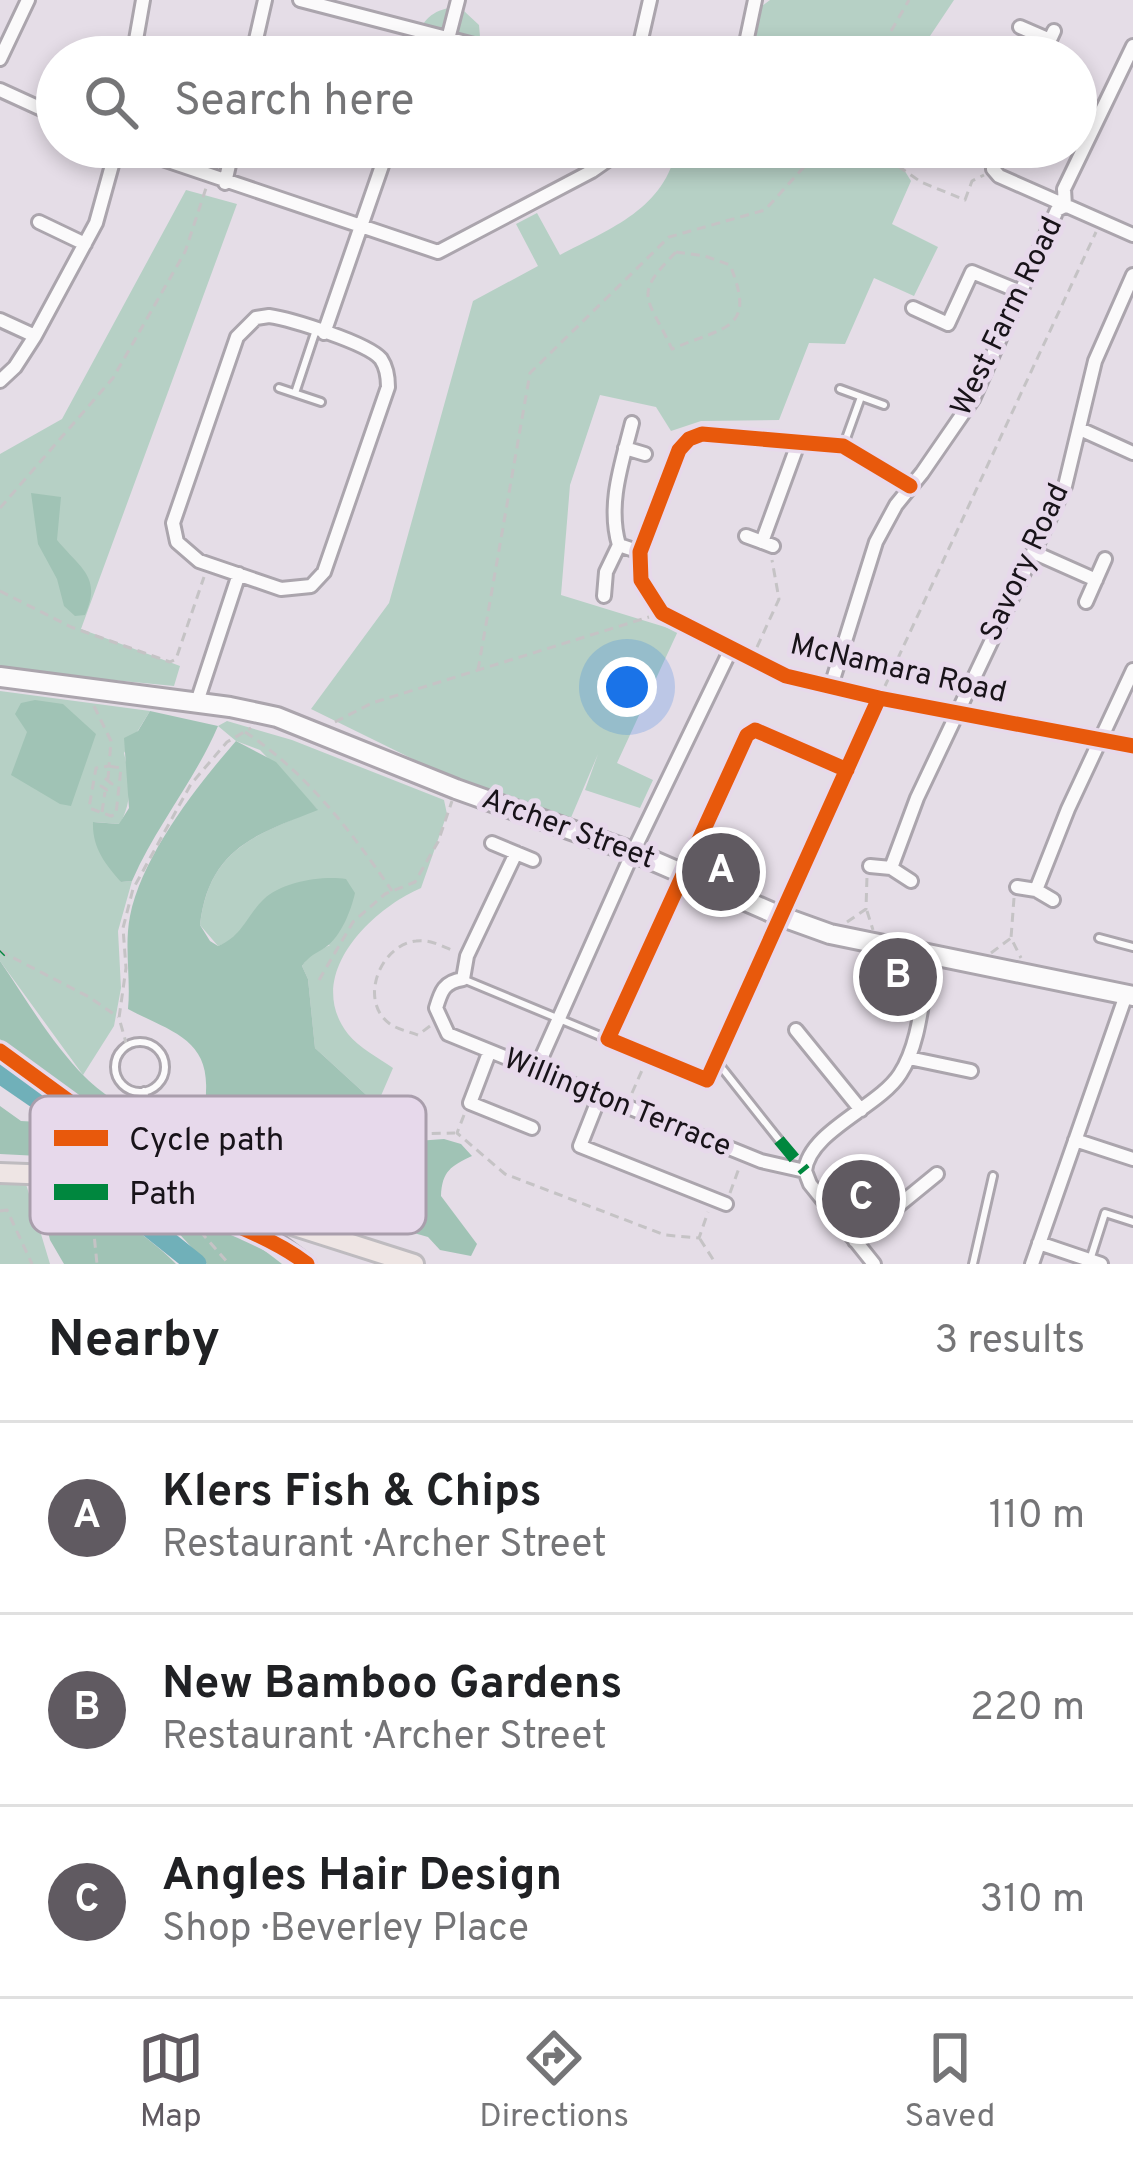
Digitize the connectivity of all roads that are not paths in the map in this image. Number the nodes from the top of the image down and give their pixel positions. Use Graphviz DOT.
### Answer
graph roads {
  1 [pos="28,0"];
  2 [pos="143,0"];
  3 [pos="265,0"];
  4 [pos="300,0"];
  5 [pos="458,0"];
  6 [pos="650,0"];
  7 [pos="755,0"];
  8 [pos="1020,27"];
  9 [pos="137,36"];
  10 [pos="257,36"];
  11 [pos="434,36"];
  12 [pos="449,36"];
  13 [pos="642,36"];
  14 [pos="747,36"];
  15 [pos="1052,36"];
  16 [pos="1133,46"];
  17 [pos="0,59"];
  18 [pos="0,90"];
  19 [pos="36,106"];
  20 [pos="1097,114"];
  21 [pos="112,168"];
  22 [pos="182,168"];
  23 [pos="228,168"];
  24 [pos="381,168"];
  25 [pos="590,168"];
  26 [pos="596,168"];
  27 [pos="994,168"];
  28 [pos="1072,168"];
  29 [pos="592,171"];
  30 [pos="225,182"];
  31 [pos="1065,206"];
  32 [pos="39,222"];
  33 [pos="361,228"];
  34 [pos="1133,235"];
  35 [pos="85,244"];
  36 [pos="1133,275"];
  37 [pos="1018,291"];
  38 [pos="913,308"];
  39 [pos="0,320"];
  40 [pos="320,332"];
  41 [pos="35,336"];
  42 [pos="0,381"];
  43 [pos="279,388"];
  44 [pos="840,389"];
  45 [pos="295,393"];
  46 [pos="861,397"];
  47 [pos="320,402"];
  48 [pos="884,405"];
  49 [pos="632,423"];
  50 [pos="1080,429"];
  51 [pos="799,441"];
  52 [pos="843,446"];
  53 [pos="626,448"];
  54 [pos="1133,453"];
  55 [pos="645,454"];
  56 [pos="910,486"];
  57 [pos="746,536"];
  58 [pos="619,545"];
  59 [pos="640,552"];
  60 [pos="1033,553"];
  61 [pos="1105,559"];
  62 [pos="239,574"];
  63 [pos="1096,580"];
  64 [pos="604,596"];
  65 [pos="1086,602"];
  66 [pos="731,650"];
  67 [pos="1133,670"];
  68 [pos="0,677"];
  69 [pos="831,686"];
  70 [pos="880,698"];
  71 [pos="197,702"];
  72 [pos="956,713"];
  73 [pos="1100,740"];
  74 [pos="1133,746"];
  75 [pos="847,770"];
  76 [pos="492,843"];
  77 [pos="633,852"];
  78 [pos="516,854"];
  79 [pos="533,860"];
  80 [pos="891,868"];
  81 [pos="869,870"];
  82 [pos="682,872"];
  83 [pos="911,881"];
  84 [pos="1017,887"];
  85 [pos="1036,890"];
  86 [pos="1053,900"];
  87 [pos="780,916"];
  88 [pos="1099,938"];
  89 [pos="1133,947"];
  90 [pos="930,956"];
  91 [pos="463,979"];
  92 [pos="1129,996"];
  93 [pos="558,1018"];
  94 [pos="796,1030"];
  95 [pos="608,1039"];
  96 [pos="488,1053"];
  97 [pos="909,1058"];
  98 [pos="716,1060"];
  99 [pos="970,1071"];
  100 [pos="536,1072"];
  101 [pos="144,1091"];
  102 [pos="145,1096"];
  103 [pos="599,1098"];
  104 [pos="861,1110"];
  105 [pos="532,1128"];
  106 [pos="779,1140"];
  107 [pos="1075,1140"];
  108 [pos="1133,1159"];
  109 [pos="805,1171"];
  110 [pos="0,1173"];
  111 [pos="30,1174"];
  112 [pos="937,1174"];
  113 [pos="993,1176"];
  114 [pos="719,1201"];
  115 [pos="1133,1222"];
  116 [pos="268,1234"];
  117 [pos="314,1234"];
  118 [pos="855,1241"];
  119 [pos="1040,1243"];
  120 [pos="1095,1262"];
  121 [pos="307,1264"];
  122 [pos="414,1264"];
  123 [pos="874,1264"];
  124 [pos="973,1264"];
  125 [pos="1032,1264"];
  1 -- 17 [label="street"];
  2 -- 9 [label="street"];
  3 -- 10 [label="street"];
  4 -- 11 [label="street"];
  5 -- 12 [label="street"];
  6 -- 13 [label="street"];
  7 -- 14 [label="street"];
  8 -- 15 [label="street"];
  16 -- 20 [label="street, West Farm Road"];
  18 -- 19 [label="street"];
  21 -- 35 [label="street"];
  22 -- 30 [label="street"];
  23 -- 30 [label="street"];
  24 -- 33 [label="street"];
  25 -- 29 [label="lane"];
  26 -- 29 [label="street"];
  27 -- 31 [label="street"];
  28 -- 31 [label="street, West Farm Road"];
  29 -- 33 [label="street"];
  30 -- 33 [label="street"];
  31 -- 34 [label="street"];
  31 -- 37 [label="street, West Farm Road"];
  32 -- 35 [label="street"];
  33 -- 40 [label="street"];
  35 -- 41 [label="street"];
  36 -- 50 [label="street, Savory Road"];
  37 -- 38 [label="street"];
  37 -- 56 [label="street, West Farm Road"];
  39 -- 41 [label="street"];
  40 -- 45 [label="lane"];
  40 -- 62 [label="street"];
  40 -- 62 [label="street"];
  41 -- 42 [label="street"];
  43 -- 45 [label="lane"];
  44 -- 46 [label="lane"];
  45 -- 47 [label="lane"];
  46 -- 48 [label="lane"];
  46 -- 52 [label="lane"];
  49 -- 53 [label="street"];
  50 -- 54 [label="street"];
  50 -- 60 [label="street, Savory Road"];
  51 -- 52 [label="street"];
  51 -- 57 [label="street"];
  51 -- 59 [label="street"];
  52 -- 56 [label="street"];
  53 -- 55 [label="street"];
  53 -- 58 [label="street"];
  56 -- 69 [label="street, West Farm Road"];
  58 -- 59 [label="street"];
  58 -- 64 [label="street"];
  59 -- 66 [label="street, McNamara Road"];
  60 -- 63 [label="street"];
  60 -- 72 [label="street, Savory Road"];
  61 -- 63 [label="street"];
  62 -- 71 [label="street"];
  63 -- 65 [label="street"];
  66 -- 69 [label="street, McNamara Road"];
  66 -- 77 [label="street"];
  67 -- 73 [label="street"];
  68 -- 71 [label="main road, Archer Street"];
  69 -- 70 [label="street, McNamara Road"];
  70 -- 72 [label="street, McNamara Road"];
  70 -- 75 [label="street"];
  71 -- 77 [label="main road, Archer Street"];
  72 -- 73 [label="street, McNamara Road"];
  72 -- 80 [label="street, Savory Road"];
  73 -- 74 [label="street, McNamara Road"];
  73 -- 85 [label="street"];
  75 -- 82 [label="street"];
  75 -- 87 [label="street"];
  76 -- 78 [label="street"];
  77 -- 82 [label="main road, Archer Street"];
  77 -- 93 [label="street"];
  78 -- 79 [label="street"];
  78 -- 91 [label="street"];
  80 -- 81 [label="street"];
  80 -- 83 [label="street"];
  82 -- 87 [label="main road, Archer Street"];
  82 -- 95 [label="street"];
  84 -- 85 [label="street"];
  85 -- 86 [label="street"];
  87 -- 90 [label="main road, Archer Street"];
  87 -- 98 [label="street"];
  88 -- 89 [label="lane"];
  90 -- 92 [label="main road, Archer Street"];
  90 -- 97 [label="street"];
  91 -- 93 [label="lane"];
  91 -- 96 [label="street, Willington Terrace"];
  92 -- 107 [label="street"];
  93 -- 95 [label="lane"];
  93 -- 100 [label="street"];
  94 -- 104 [label="street"];
  95 -- 98 [label="street"];
  96 -- 100 [label="street, Willington Terrace"];
  96 -- 105 [label="street"];
  97 -- 99 [label="street"];
  97 -- 104 [label="street"];
  98 -- 106 [label="lane"];
  100 -- 103 [label="street, Willington Terrace"];
  101 -- 101 [label="lane"];
  101 -- 102 [label="lane"];
  103 -- 109 [label="street, Willington Terrace"];
  103 -- 114 [label="street"];
  104 -- 109 [label="street"];
  107 -- 108 [label="street"];
  107 -- 119 [label="street"];
  109 -- 118 [label="street"];
  110 -- 111 [label="main road"];
  112 -- 118 [label="street"];
  113 -- 124 [label="lane"];
  115 -- 120 [label="lane"];
  116 -- 121 [label="street"];
  117 -- 122 [label="main road"];
  118 -- 123 [label="street"];
  119 -- 120 [label="street"];
  119 -- 125 [label="street"];
}
